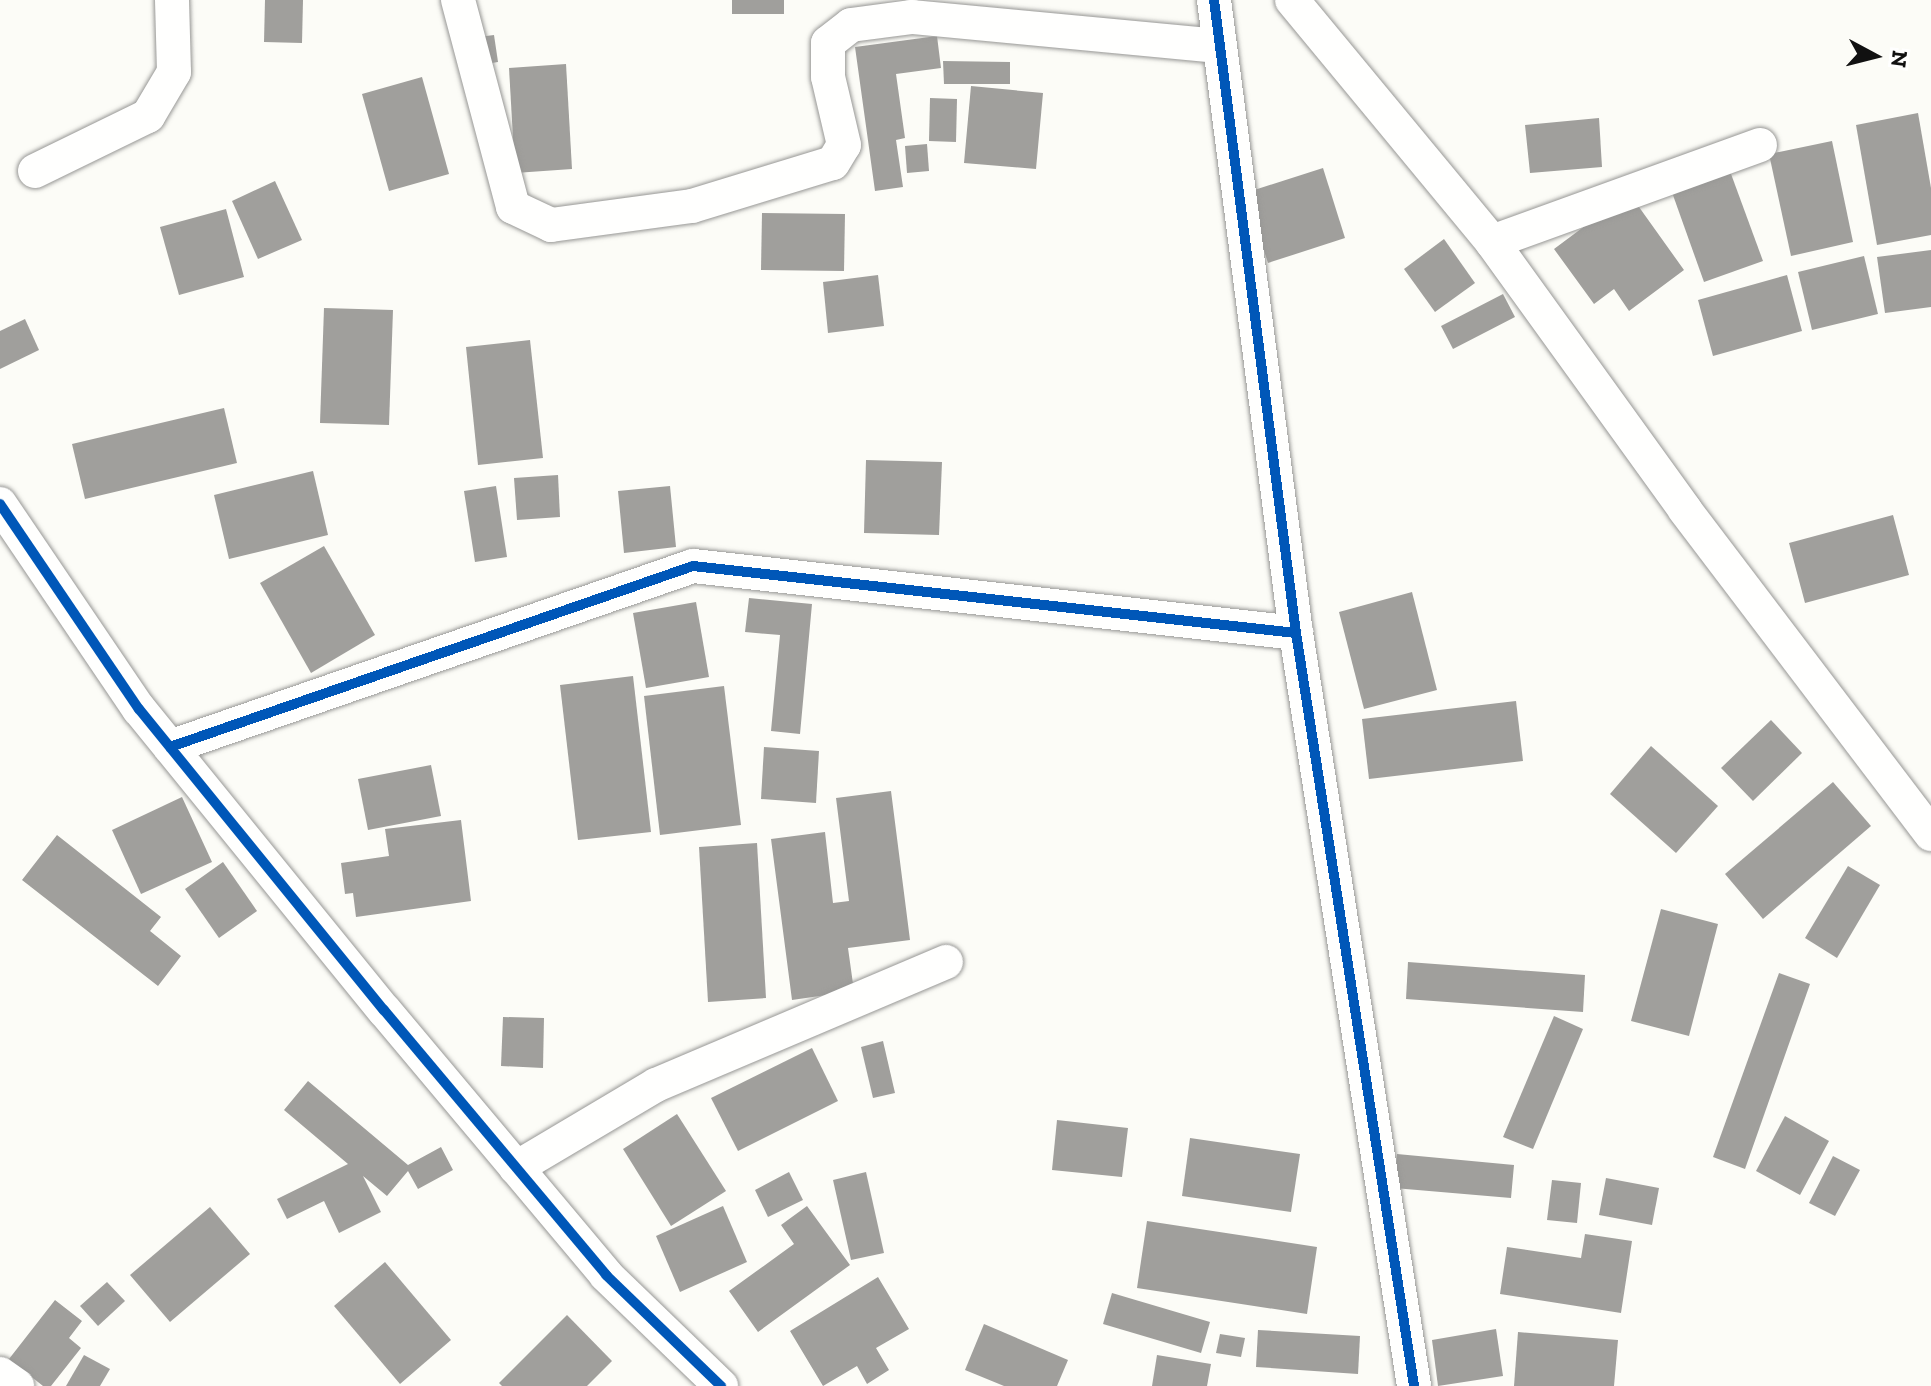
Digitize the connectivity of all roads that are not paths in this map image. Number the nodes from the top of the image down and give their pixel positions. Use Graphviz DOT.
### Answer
graph roads {
  1 [pos="172,0"];
  2 [pos="458,0"];
  3 [pos="1214,0"];
  4 [pos="1292,0"];
  5 [pos="1218,46"];
  6 [pos="1760,145"];
  7 [pos="35,171"];
  8 [pos="1492,242"];
  9 [pos="0,504"];
  10 [pos="1296,633"];
  11 [pos="170,747"];
  12 [pos="1931,834"];
  13 [pos="946,962"];
  14 [pos="516,1168"];
  15 [pos="0,1374"];
  16 [pos="17,1386"];
  17 [pos="721,1386"];
  18 [pos="1414,1386"];
  1 -- 7 [label="street"];
  2 -- 5 [label="street"];
  3 -- 5 [label="street"];
  4 -- 8 [label="street"];
  5 -- 10 [label="street"];
  6 -- 8 [label="street"];
  8 -- 12 [label="street"];
  9 -- 11 [label="street"];
  10 -- 11 [label="street"];
  10 -- 18 [label="street"];
  11 -- 14 [label="street"];
  13 -- 14 [label="street"];
  14 -- 17 [label="street"];
  15 -- 16 [label="street"];
}
